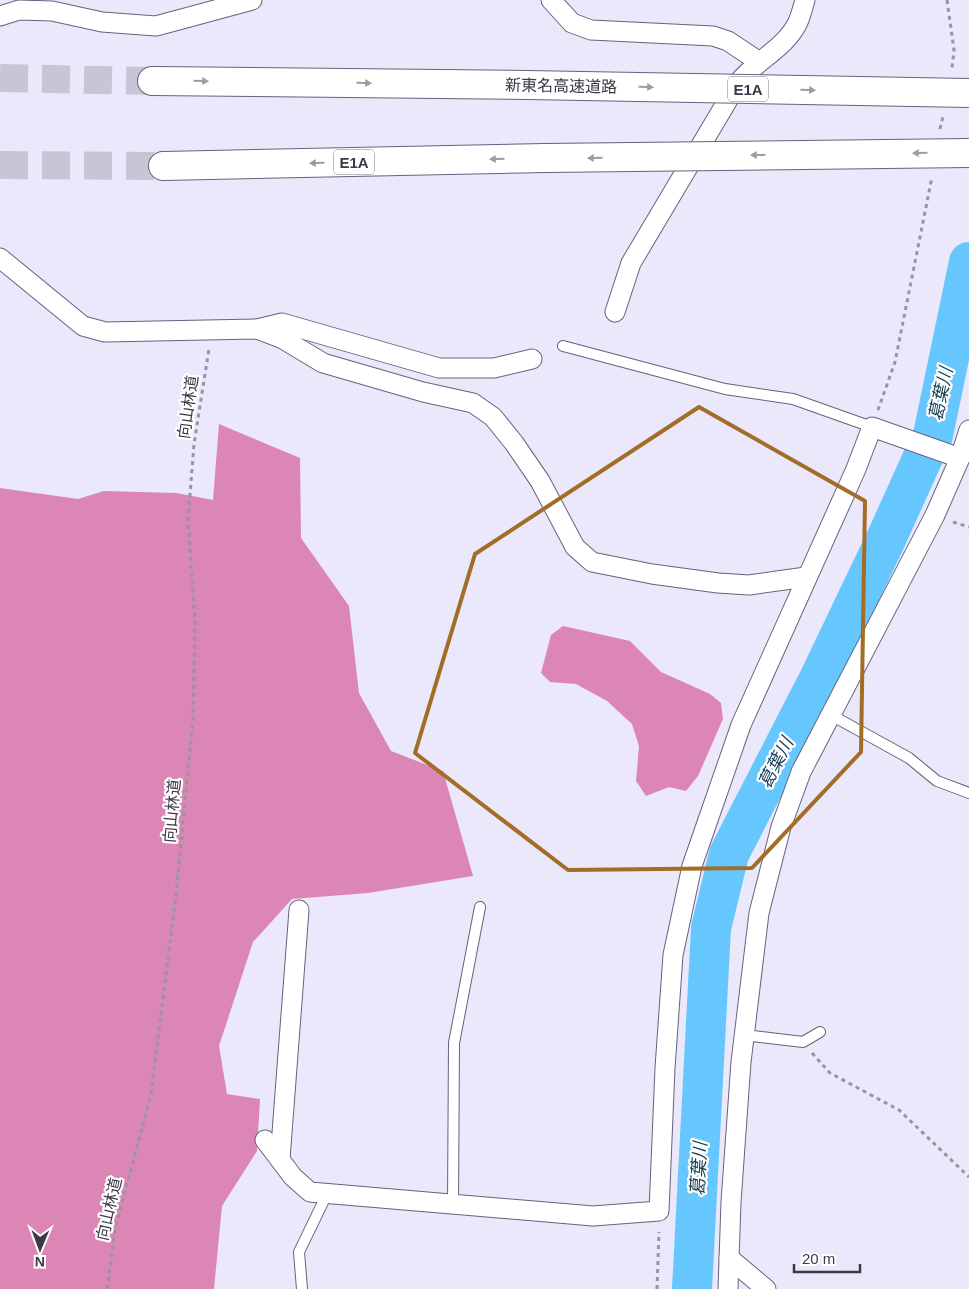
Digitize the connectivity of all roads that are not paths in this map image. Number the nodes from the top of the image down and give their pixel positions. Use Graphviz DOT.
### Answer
graph roads {
  1 [pos="252,0"];
  2 [pos="551,0"];
  3 [pos="805,0"];
  4 [pos="0,16"];
  5 [pos="758,61"];
  6 [pos="152,81"];
  7 [pos="969,93"];
  8 [pos="969,153"];
  9 [pos="163,166"];
  10 [pos="0,258"];
  11 [pos="615,312"];
  12 [pos="257,329"];
  13 [pos="563,346"];
  14 [pos="532,359"];
  15 [pos="875,428"];
  16 [pos="969,430"];
  17 [pos="956,457"];
  18 [pos="806,577"];
  19 [pos="831,716"];
  20 [pos="969,792"];
  21 [pos="480,906"];
  22 [pos="299,910"];
  23 [pos="820,1032"];
  24 [pos="744,1035"];
  25 [pos="265,1140"];
  26 [pos="280,1159"];
  27 [pos="327,1194"];
  28 [pos="454,1205"];
  29 [pos="729,1258"];
  30 [pos="302,1289"];
  31 [pos="728,1289"];
  32 [pos="766,1289"];
  1 -- 4 [label="street"];
  2 -- 5 [label="street"];
  3 -- 5 [label="street"];
  5 -- 11 [label="street"];
  6 -- 7 [label="highway, 新東名高速道路 / E1A, one-way, bridge"];
  8 -- 9 [label="highway, E1A, one-way, bridge"];
  10 -- 12 [label="street"];
  12 -- 14 [label="street"];
  12 -- 18 [label="street"];
  13 -- 15 [label="lane"];
  15 -- 17 [label="street"];
  15 -- 18 [label="street"];
  16 -- 17 [label="street"];
  17 -- 19 [label="street"];
  18 -- 28 [label="street"];
  19 -- 20 [label="lane"];
  19 -- 24 [label="street"];
  21 -- 28 [label="lane"];
  22 -- 26 [label="street"];
  23 -- 24 [label="lane"];
  24 -- 29 [label="street"];
  25 -- 26 [label="street"];
  26 -- 27 [label="street"];
  27 -- 28 [label="street"];
  27 -- 30 [label="lane"];
  29 -- 31 [label="street"];
  29 -- 32 [label="street"];
}
